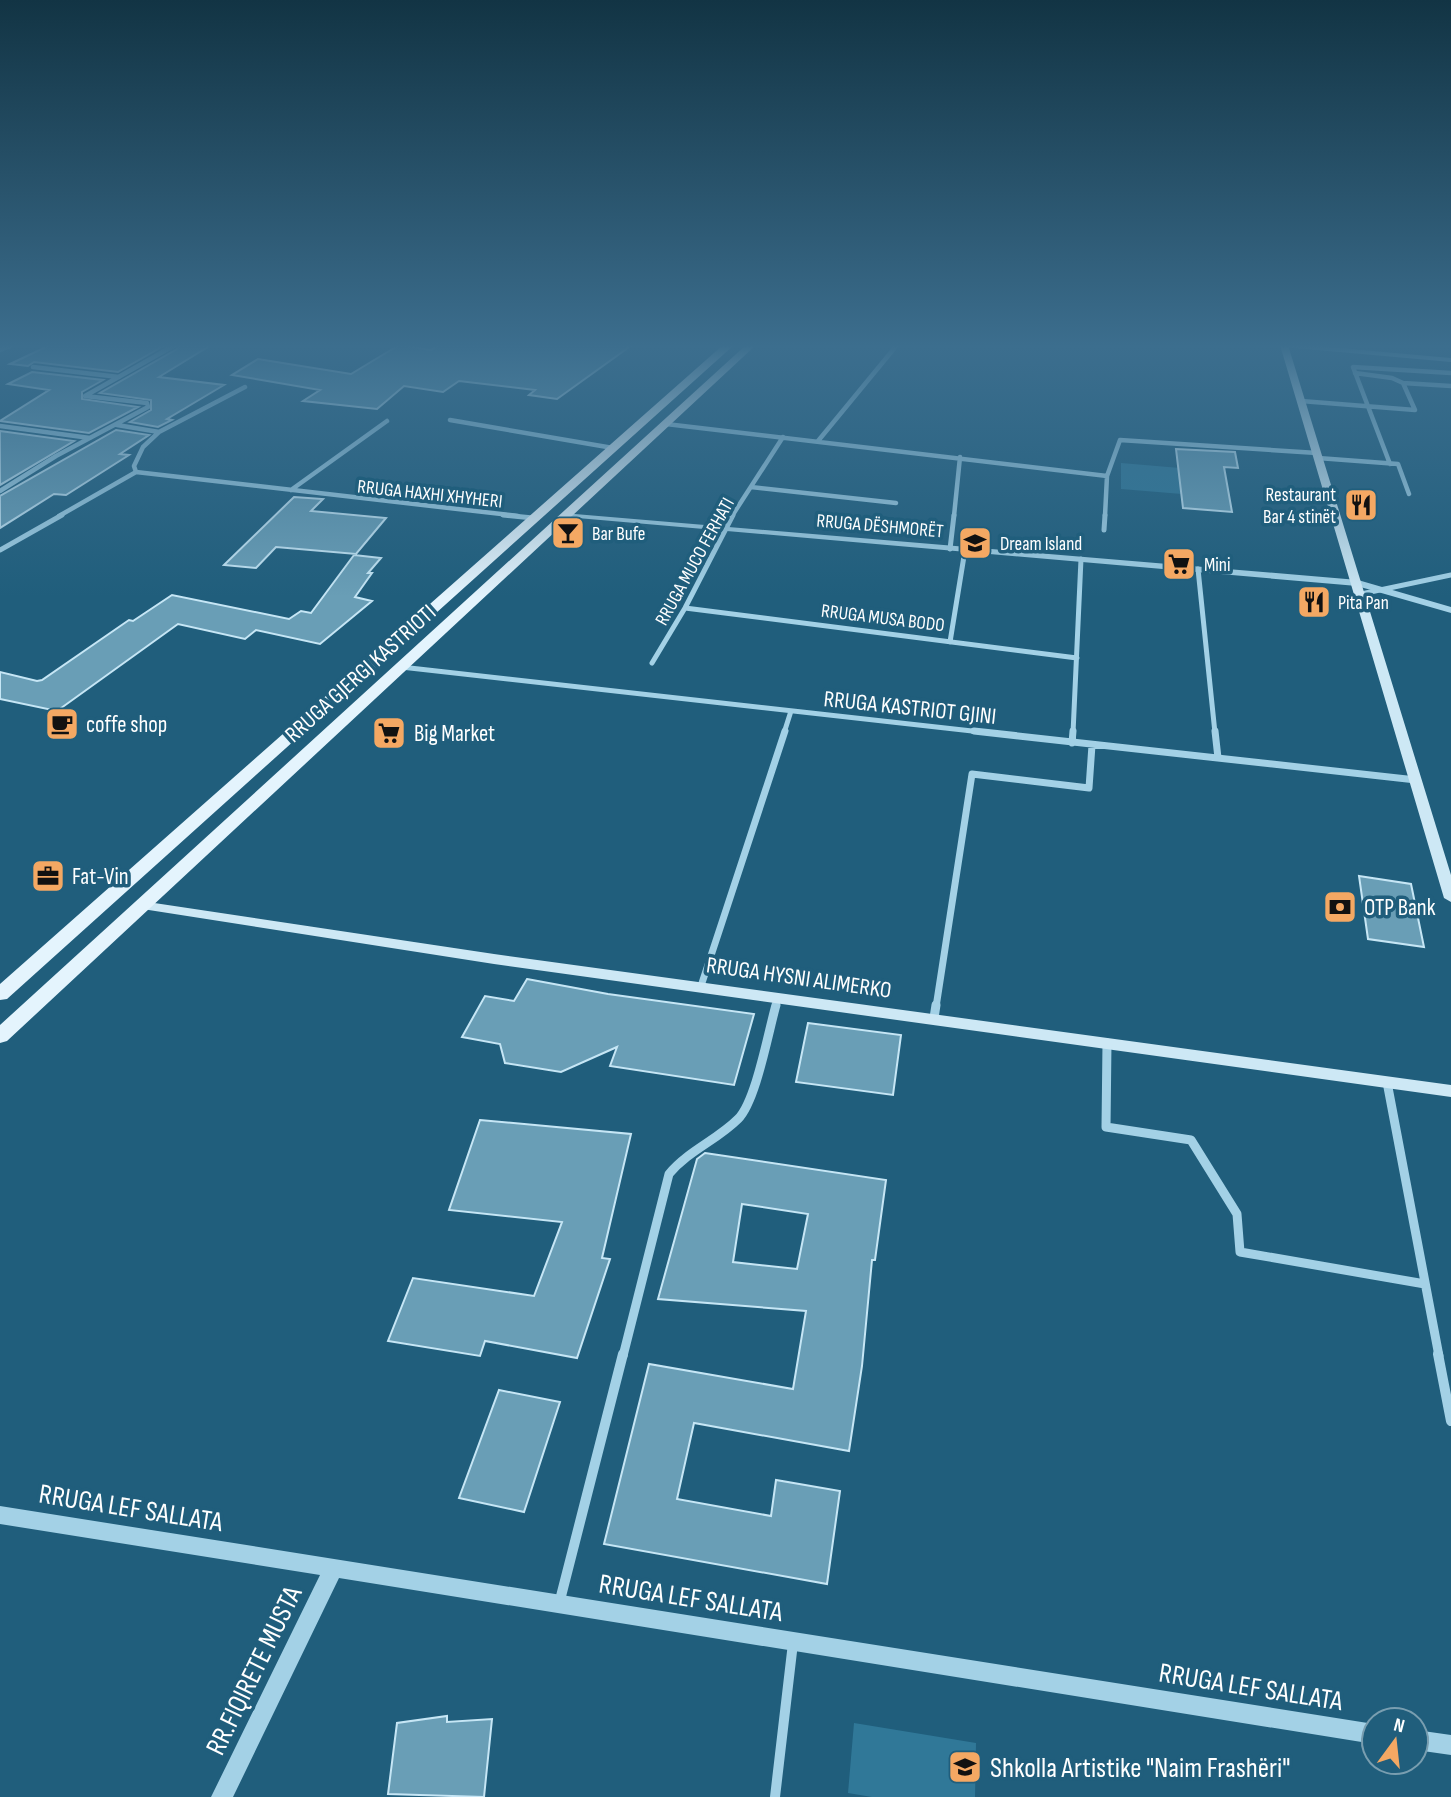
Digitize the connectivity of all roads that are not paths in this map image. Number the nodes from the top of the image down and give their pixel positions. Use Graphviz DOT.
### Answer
graph roads {
  1 [pos="21,429"];
  2 [pos="108,429"];
  3 [pos="140,429"];
  4 [pos="165,429"];
  5 [pos="376,429"];
  6 [pos="508,429"];
  7 [pos="635,429"];
  8 [pos="661,429"];
  9 [pos="710,429"];
  10 [pos="827,429"];
  11 [pos="1310,429"];
  12 [pos="1377,429"];
  13 [pos="159,432"];
  14 [pos="783,437"];
  15 [pos="90,438"];
  16 [pos="818,440"];
  17 [pos="613,448"];
  18 [pos="1318,456"];
  19 [pos="960,457"];
  20 [pos="1390,464"];
  21 [pos="136,471"];
  22 [pos="1107,476"];
  23 [pos="751,487"];
  24 [pos="291,490"];
  25 [pos="0,491"];
  26 [pos="1409,494"];
  27 [pos="896,503"];
  28 [pos="566,515"];
  29 [pos="533,519"];
  30 [pos="724,529"];
  31 [pos="1104,530"];
  32 [pos="950,549"];
  33 [pos="0,550"];
  34 [pos="965,550"];
  35 [pos="1081,559"];
  36 [pos="1198,569"];
  37 [pos="1451,575"];
  38 [pos="1359,589"];
  39 [pos="1382,590"];
  40 [pos="685,608"];
  41 [pos="1451,610"];
  42 [pos="950,642"];
  43 [pos="1077,658"];
  44 [pos="652,663"];
  45 [pos="401,667"];
  46 [pos="791,711"];
  47 [pos="1072,743"];
  48 [pos="1092,745"];
  49 [pos="1218,758"];
  50 [pos="1416,780"];
  51 [pos="1451,898"];
  52 [pos="141,905"];
  53 [pos="701,986"];
  54 [pos="0,993"];
  55 [pos="778,997"];
  56 [pos="934,1018"];
  57 [pos="0,1036"];
  58 [pos="1107,1042"];
  59 [pos="1387,1082"];
  60 [pos="1451,1091"];
  61 [pos="1425,1284"];
  62 [pos="1451,1422"];
  63 [pos="0,1515"];
  64 [pos="334,1568"];
  65 [pos="559,1604"];
  66 [pos="793,1642"];
  67 [pos="1360,1732"];
  68 [pos="1430,1742"];
  69 [pos="1451,1745"];
  70 [pos="222,1797"];
  71 [pos="775,1797"];
  1 -- 15 [label="street"];
  2 -- 15 [label="street"];
  3 -- 13 [label="street"];
  4 -- 13 [label="street"];
  5 -- 24 [label="street"];
  6 -- 17 [label="street"];
  7 -- 17 [label="main road, RRUGA GJERGJ KASTRIOTI"];
  8 -- 28 [label="main road, RRUGA GJERGJ KASTRIOTI"];
  9 -- 14 [label="street"];
  10 -- 16 [label="street"];
  11 -- 18 [label="main road"];
  12 -- 20 [label="street"];
  13 -- 21 [label="street"];
  14 -- 16 [label="street"];
  14 -- 23 [label="street, RRUGA MUCO FERHATI"];
  15 -- 25 [label="street"];
  16 -- 19 [label="street"];
  17 -- 29 [label="main road, RRUGA GJERGJ KASTRIOTI"];
  18 -- 20 [label="street"];
  18 -- 22 [label="street"];
  18 -- 38 [label="main road"];
  19 -- 22 [label="street"];
  19 -- 32 [label="street"];
  20 -- 26 [label="street"];
  21 -- 24 [label="street, RRUGA HAXHI XHYHERI"];
  21 -- 33 [label="street"];
  22 -- 31 [label="street"];
  23 -- 27 [label="street"];
  23 -- 30 [label="street, RRUGA MUCO FERHATI"];
  24 -- 29 [label="street, RRUGA HAXHI XHYHERI"];
  28 -- 30 [label="street, RRUGA DËSHMORËT"];
  28 -- 45 [label="main road, RRUGA GJERGJ KASTRIOTI"];
  29 -- 54 [label="main road, RRUGA GJERGJ KASTRIOTI"];
  30 -- 32 [label="street, RRUGA DËSHMORËT"];
  30 -- 40 [label="street, RRUGA MUCO FERHATI"];
  32 -- 34 [label="street, RRUGA DËSHMORËT"];
  34 -- 35 [label="street, RRUGA DËSHMORËT"];
  34 -- 42 [label="street"];
  35 -- 36 [label="street, RRUGA DËSHMORËT"];
  35 -- 43 [label="street"];
  36 -- 38 [label="street, RRUGA DËSHMORËT"];
  36 -- 49 [label="street"];
  37 -- 39 [label="street"];
  38 -- 39 [label="street, RRUGA DËSHMORËT"];
  38 -- 50 [label="main road"];
  39 -- 41 [label="street, RRUGA DËSHMORËT"];
  40 -- 42 [label="street, RRUGA MUSA BODO"];
  40 -- 44 [label="street, RRUGA MUCO FERHATI"];
  42 -- 43 [label="street, RRUGA MUSA BODO"];
  43 -- 47 [label="street"];
  45 -- 46 [label="street, RRUGA KASTRIOT GJINI"];
  45 -- 52 [label="main road, RRUGA GJERGJ KASTRIOTI"];
  46 -- 47 [label="street, RRUGA KASTRIOT GJINI"];
  46 -- 53 [label="street"];
  47 -- 48 [label="street, RRUGA KASTRIOT GJINI"];
  48 -- 49 [label="street, RRUGA KASTRIOT GJINI"];
  48 -- 56 [label="street"];
  49 -- 50 [label="street, RRUGA KASTRIOT GJINI"];
  50 -- 51 [label="main road"];
  52 -- 53 [label="main road, RRUGA HYSNI ALIMERKO"];
  52 -- 57 [label="main road, RRUGA GJERGJ KASTRIOTI"];
  53 -- 55 [label="main road, RRUGA HYSNI ALIMERKO"];
  55 -- 56 [label="main road, RRUGA HYSNI ALIMERKO"];
  55 -- 65 [label="street"];
  56 -- 58 [label="main road, RRUGA HYSNI ALIMERKO"];
  58 -- 59 [label="main road, RRUGA HYSNI ALIMERKO"];
  58 -- 61 [label="street"];
  59 -- 60 [label="main road, RRUGA HYSNI ALIMERKO"];
  59 -- 61 [label="street"];
  61 -- 62 [label="street"];
  63 -- 64 [label="street, RRUGA LEF SALLATA"];
  64 -- 65 [label="street, RRUGA LEF SALLATA"];
  64 -- 70 [label="street, RR.FIQIRETE MUSTA"];
  65 -- 66 [label="street, RRUGA LEF SALLATA"];
  66 -- 67 [label="street, RRUGA LEF SALLATA"];
  66 -- 71 [label="street"];
  68 -- 69 [label="street"];
}
